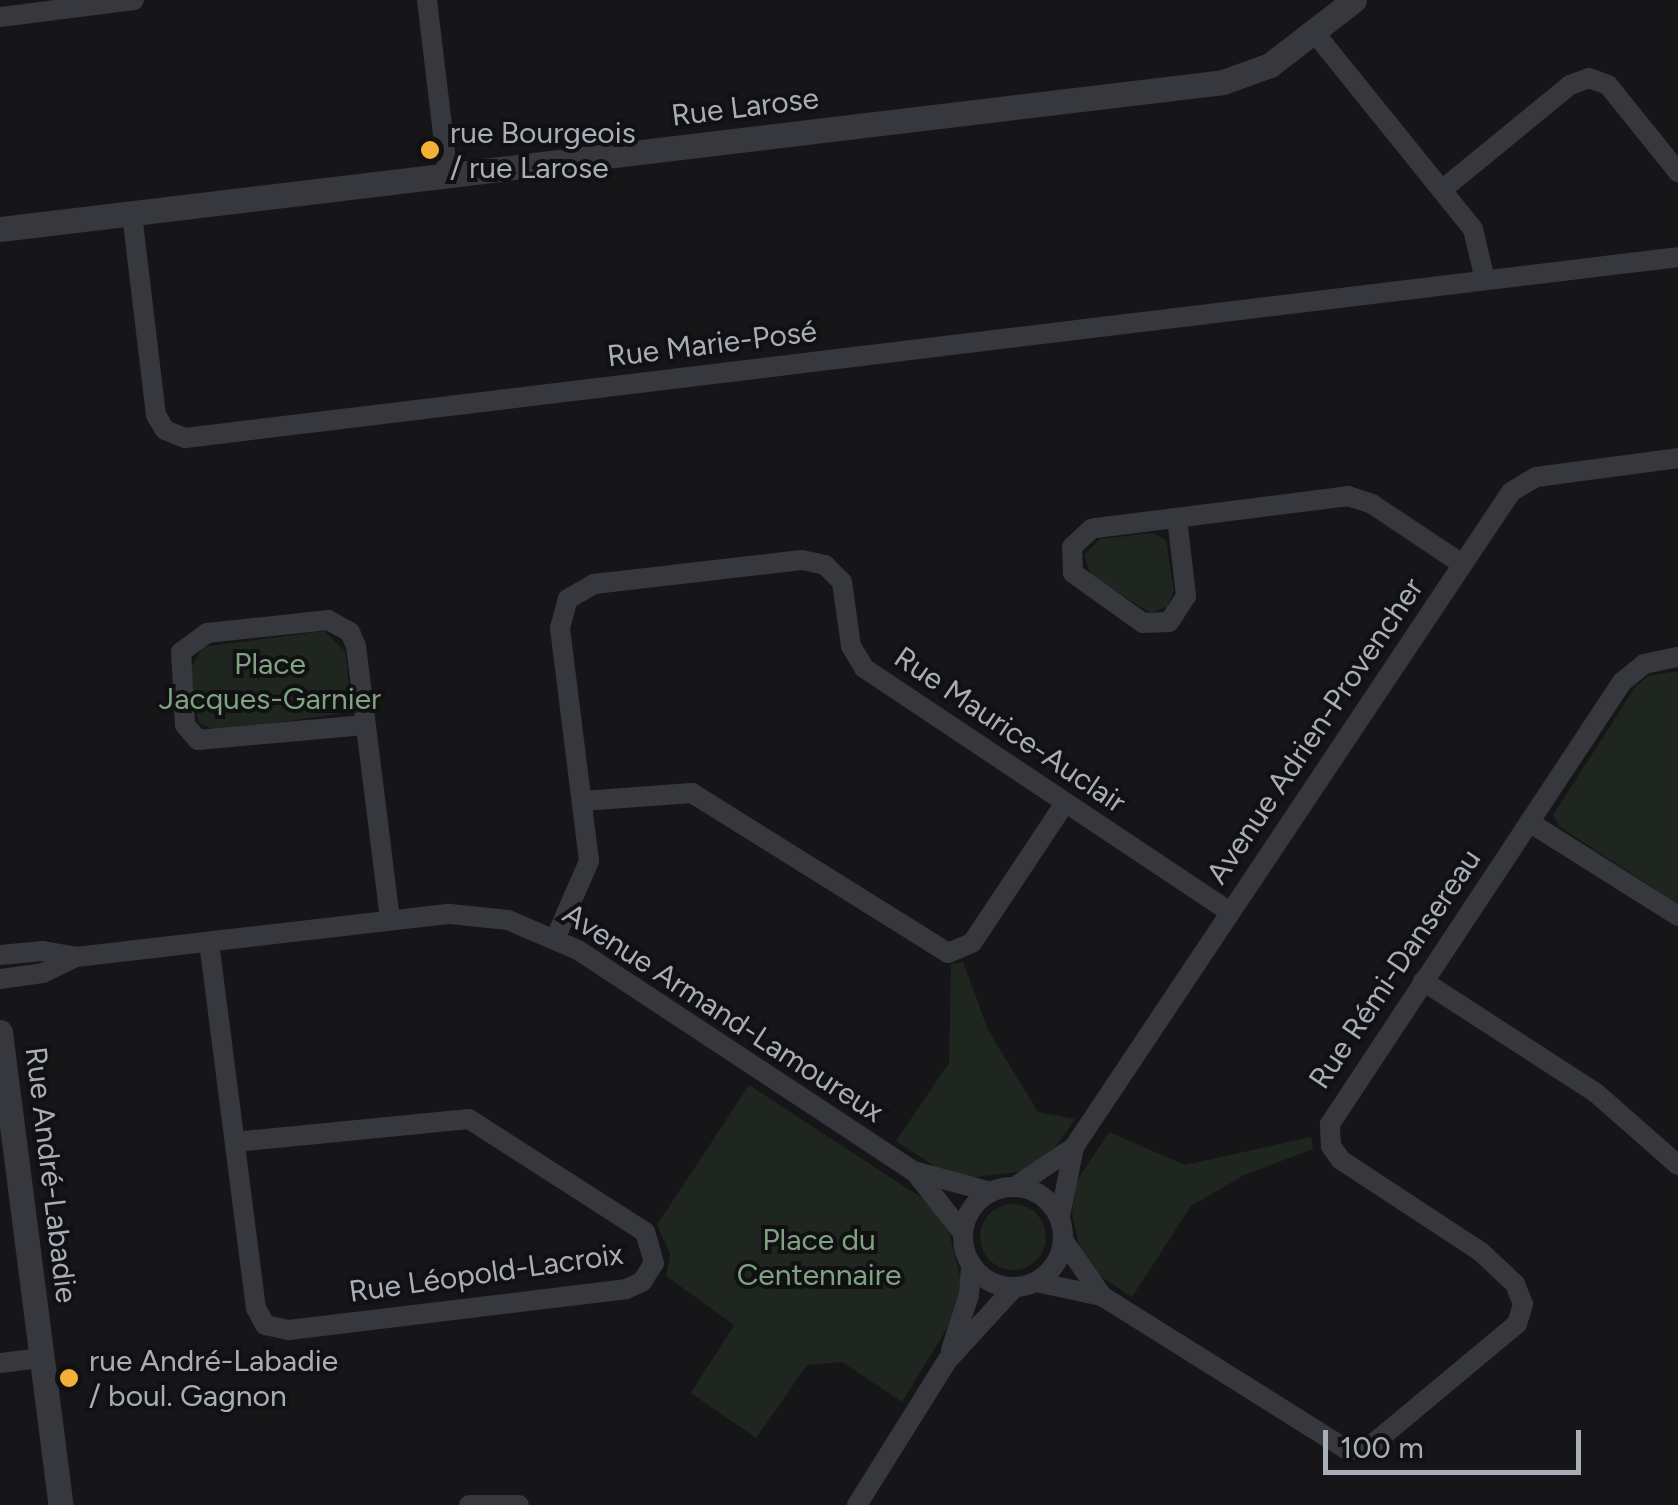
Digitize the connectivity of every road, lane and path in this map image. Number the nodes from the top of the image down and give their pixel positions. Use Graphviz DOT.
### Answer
graph roads {
  1 [pos="134,0"];
  2 [pos="427,0"];
  3 [pos="1354,0"];
  4 [pos="12,10"];
  5 [pos="1314,32"];
  6 [pos="1678,172"];
  7 [pos="448,175"];
  8 [pos="1443,190"];
  9 [pos="132,214"];
  10 [pos="0,228"];
  11 [pos="1678,257"];
  12 [pos="1485,280"];
  13 [pos="1678,458"];
  14 [pos="1176,518"];
  15 [pos="1462,564"];
  16 [pos="1678,657"];
  17 [pos="365,724"];
  18 [pos="582,801"];
  19 [pos="1065,803"];
  20 [pos="1529,822"];
  21 [pos="1230,912"];
  22 [pos="1678,916"];
  23 [pos="390,920"];
  24 [pos="556,938"];
  25 [pos="209,942"];
  26 [pos="0,955"];
  27 [pos="76,958"];
  28 [pos="0,979"];
  29 [pos="1423,981"];
  30 [pos="0,1032"];
  31 [pos="236,1142"];
  32 [pos="1074,1147"];
  33 [pos="1678,1165"];
  34 [pos="916,1172"];
  35 [pos="1016,1186"];
  36 [pos="992,1192"];
  37 [pos="1060,1216"];
  38 [pos="963,1233"];
  39 [pos="1063,1240"];
  40 [pos="971,1264"];
  41 [pos="1036,1282"];
  42 [pos="1014,1288"];
  43 [pos="1102,1296"];
  44 [pos="40,1358"];
  45 [pos="947,1361"];
  46 [pos="0,1364"];
  47 [pos="61,1505"];
  48 [pos="469,1505"];
  49 [pos="519,1505"];
  50 [pos="856,1505"];
  1 -- 4 [label="street"];
  2 -- 7 [label="street"];
  3 -- 5 [label="street, Rue Larose"];
  5 -- 7 [label="street, Rue Larose"];
  5 -- 8 [label="street"];
  6 -- 8 [label="street"];
  7 -- 9 [label="street, Rue Larose"];
  8 -- 12 [label="street"];
  9 -- 10 [label="street, Rue Larose"];
  9 -- 12 [label="street, Rue Marie-Posé"];
  11 -- 12 [label="street, Rue Marie-Posé"];
  13 -- 15 [label="street, Avenue Adrien-Provencher"];
  14 -- 14 [label="street"];
  14 -- 15 [label="street"];
  15 -- 21 [label="street, Avenue Adrien-Provencher"];
  16 -- 20 [label="street, Rue Rémi-Dansereau"];
  17 -- 17 [label="street"];
  17 -- 23 [label="street"];
  18 -- 19 [label="street"];
  18 -- 19 [label="street, Rue Maurice-Auclair"];
  18 -- 24 [label="street, Rue Maurice-Auclair"];
  19 -- 21 [label="street, Rue Maurice-Auclair"];
  20 -- 22 [label="street"];
  20 -- 29 [label="street, Rue Rémi-Dansereau"];
  21 -- 32 [label="street, Avenue Adrien-Provencher"];
  23 -- 24 [label="street, Avenue Armand-Lamoureux"];
  23 -- 25 [label="street, Avenue Armand-Lamoureux"];
  24 -- 34 [label="street, Avenue Armand-Lamoureux"];
  25 -- 27 [label="street, Avenue Armand-Lamoureux"];
  25 -- 31 [label="street, Rue Léopold-Lacroix"];
  26 -- 27 [label="street, Avenue Armand-Lamoureux"];
  27 -- 28 [label="street, Avenue Armand-Lamoureux"];
  29 -- 33 [label="street"];
  29 -- 43 [label="street, Rue Rémi-Dansereau"];
  30 -- 44 [label="street, Rue André-Labadie"];
  31 -- 31 [label="street, Rue Léopold-Lacroix"];
  32 -- 35 [label="street, Avenue Adrien-Provencher"];
  32 -- 37 [label="street, Avenue Adrien-Provencher"];
  34 -- 36 [label="street, Avenue Armand-Lamoureux"];
  34 -- 38 [label="street, Avenue Armand-Lamoureux"];
  35 -- 36 [label="street"];
  35 -- 37 [label="street"];
  36 -- 38 [label="street"];
  37 -- 39 [label="street"];
  38 -- 40 [label="street"];
  39 -- 41 [label="street"];
  39 -- 43 [label="street, Rue Rémi-Dansereau"];
  40 -- 42 [label="street"];
  40 -- 45 [label="street"];
  41 -- 42 [label="street"];
  41 -- 43 [label="street, Rue Rémi-Dansereau"];
  42 -- 45 [label="street"];
  44 -- 46 [label="street"];
  44 -- 47 [label="street, Rue André-Labadie"];
  45 -- 50 [label="street"];
  48 -- 49 [label="street"];
}
